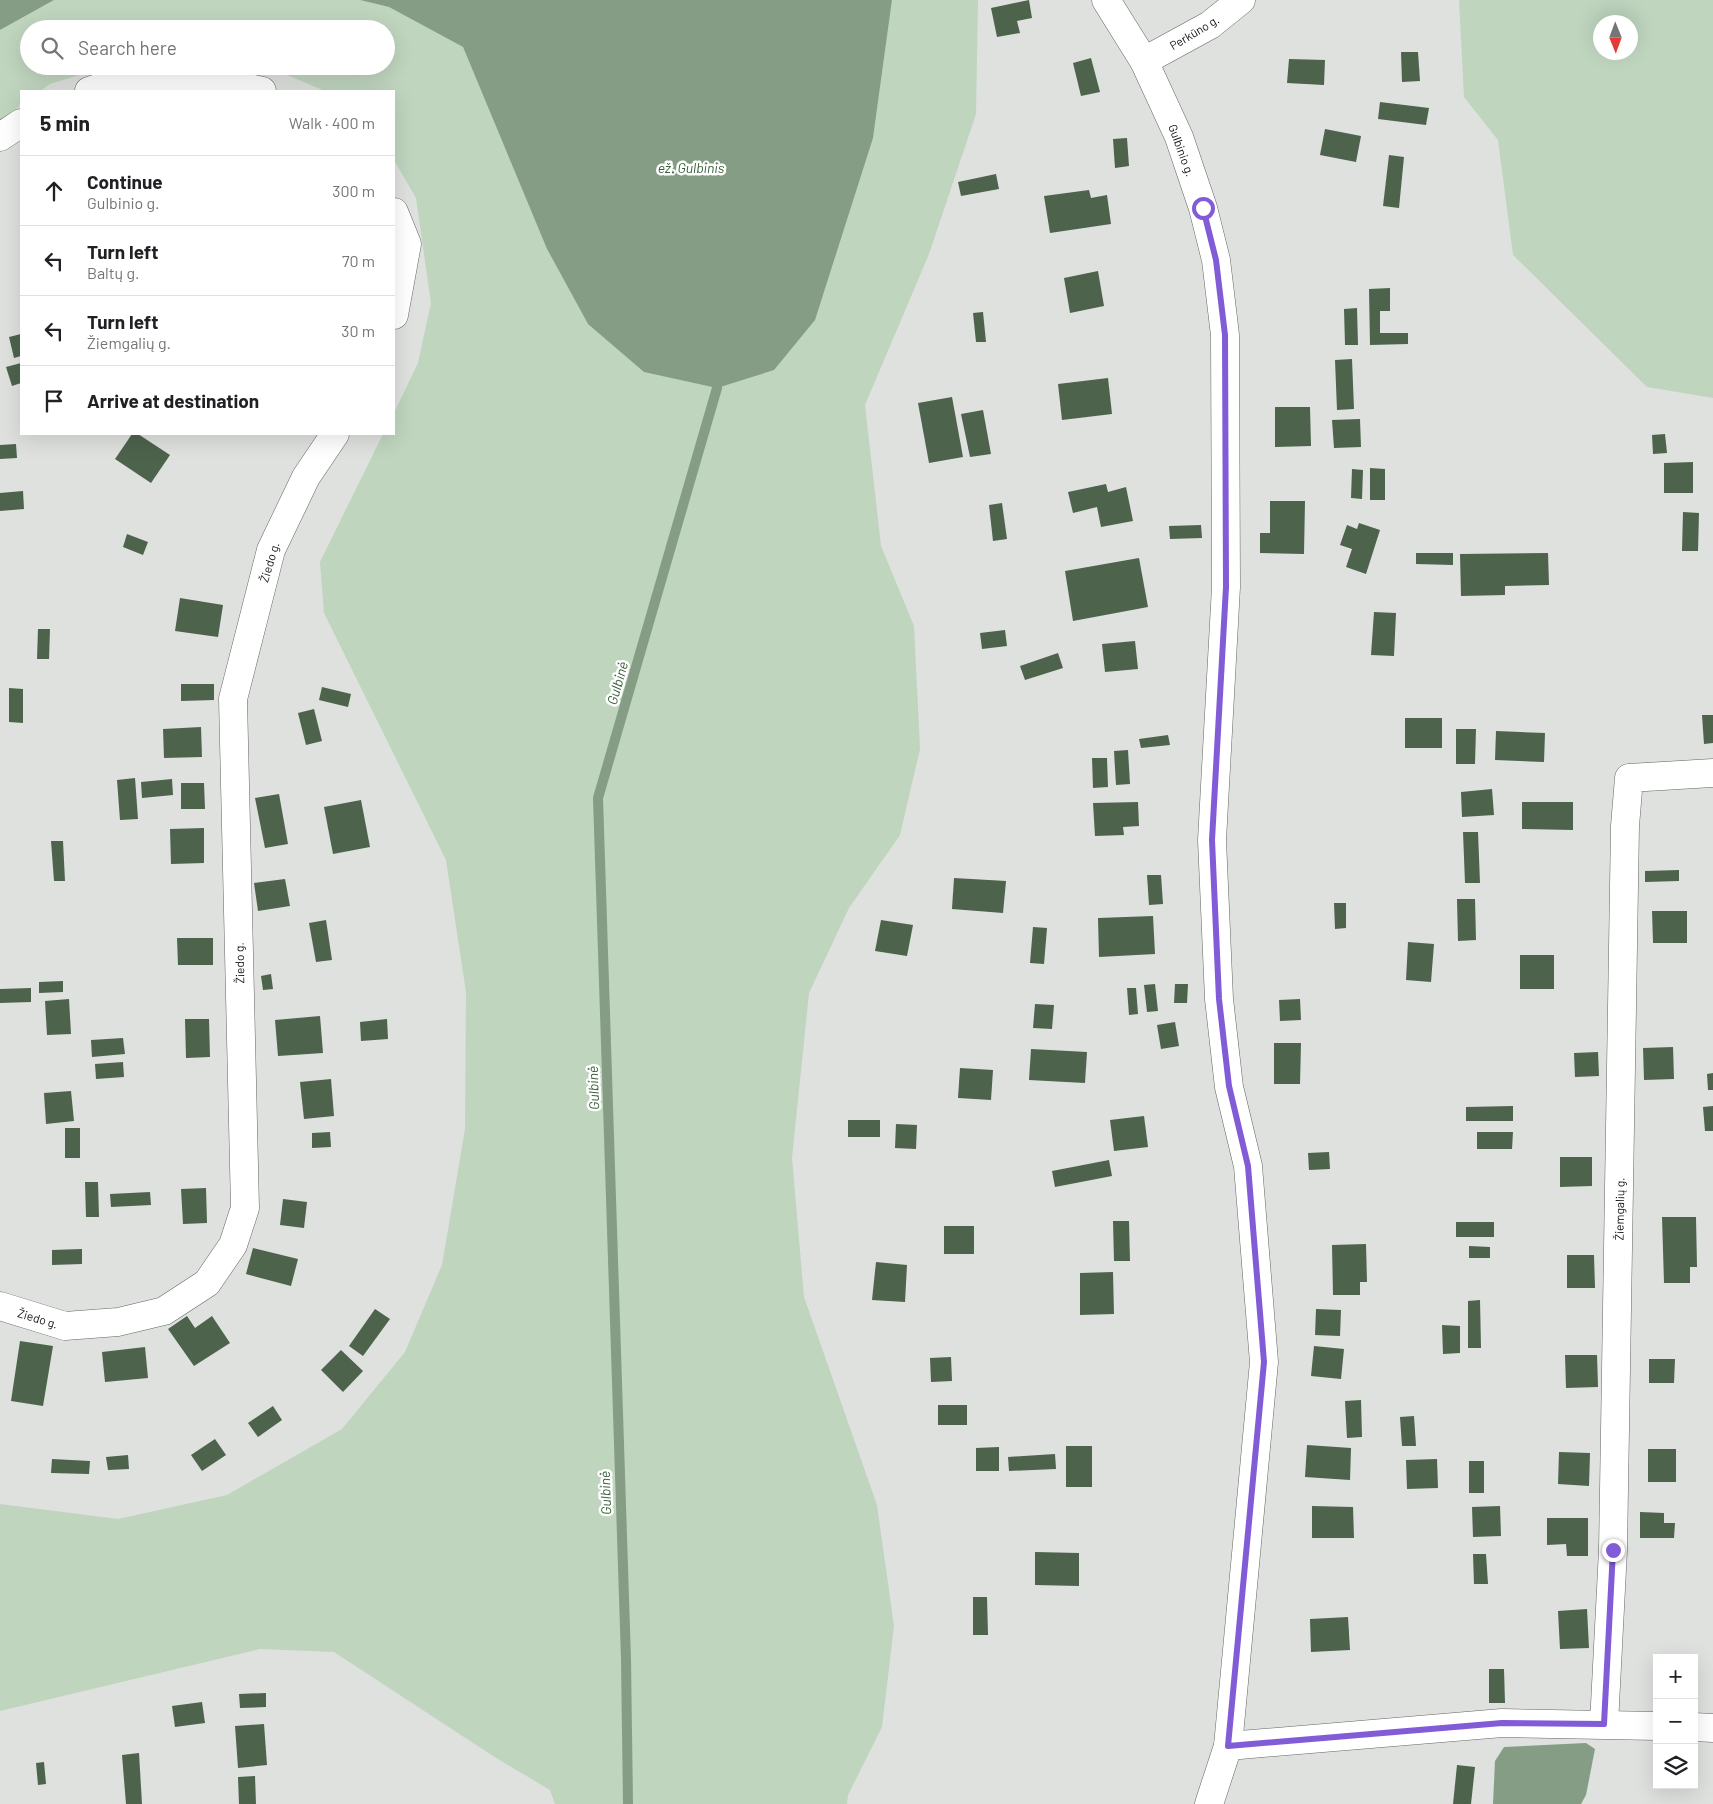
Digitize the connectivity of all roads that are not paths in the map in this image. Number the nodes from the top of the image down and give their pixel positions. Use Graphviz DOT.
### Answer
graph roads {
  1 [pos="1106,0"];
  2 [pos="1241,0"];
  3 [pos="1144,61"];
  4 [pos="91,90"];
  5 [pos="258,90"];
  6 [pos="20,124"];
  7 [pos="0,137"];
  8 [pos="395,214"];
  9 [pos="395,310"];
  10 [pos="333,435"];
  11 [pos="1713,773"];
  12 [pos="0,1306"];
  13 [pos="1604,1724"];
  14 [pos="1653,1726"];
  15 [pos="1698,1727"];
  16 [pos="1713,1728"];
  17 [pos="1228,1746"];
  18 [pos="1209,1804"];
  1 -- 3 [label="street, Gulbinio g."];
  2 -- 3 [label="street, Perkūno g."];
  3 -- 17 [label="street, Gulbinio g."];
  4 -- 5 [label="street"];
  6 -- 7 [label="street"];
  8 -- 9 [label="street"];
  10 -- 12 [label="street, Žiedo g."];
  11 -- 13 [label="street, Žiemgalių g."];
  13 -- 14 [label="street"];
  13 -- 17 [label="street"];
  15 -- 16 [label="street"];
  17 -- 18 [label="street, Gulbinio g."];
}
